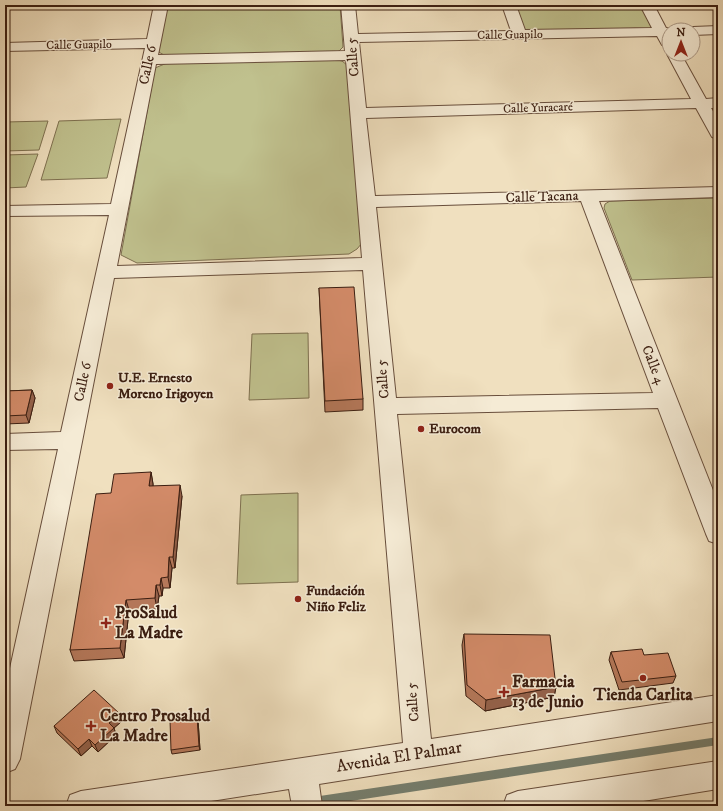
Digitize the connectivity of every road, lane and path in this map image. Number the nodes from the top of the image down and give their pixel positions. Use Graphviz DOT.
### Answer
graph roads {
  1 [pos="161,5"];
  2 [pos="348,5"];
  3 [pos="509,5"];
  4 [pos="647,5"];
  5 [pos="661,26"];
  6 [pos="718,30"];
  7 [pos="701,31"];
  8 [pos="661,32"];
  9 [pos="519,35"];
  10 [pos="5,46"];
  11 [pos="352,46"];
  12 [pos="151,52"];
  13 [pos="678,62"];
  14 [pos="718,103"];
  15 [pos="701,104"];
  16 [pos="358,113"];
  17 [pos="718,134"];
  18 [pos="718,192"];
  19 [pos="588,196"];
  20 [pos="366,202"];
  21 [pos="119,209"];
  22 [pos="5,211"];
  23 [pos="372,264"];
  24 [pos="106,272"];
  25 [pos="666,400"];
  26 [pos="386,406"];
  27 [pos="71,440"];
  28 [pos="5,442"];
  29 [pos="718,534"];
  30 [pos="718,708"];
  31 [pos="418,753"];
  32 [pos="5,760"];
  33 [pos="718,775"];
  34 [pos="305,789"];
  35 [pos="81,806"];
  36 [pos="522,806"];
  1 -- 12 [label="street, Calle 6"];
  2 -- 11 [label="street, Calle 5"];
  3 -- 9 [label="street"];
  4 -- 5 [label="street"];
  6 -- 7 [label="street"];
  8 -- 9 [label="street, Calle Guapilo"];
  9 -- 11 [label="street, Calle Guapilo"];
  10 -- 12 [label="street, Calle Guapilo"];
  11 -- 12 [label="street, Calle Guapilo"];
  11 -- 16 [label="street, Calle 5"];
  12 -- 21 [label="street, Calle 6"];
  13 -- 15 [label="street"];
  14 -- 15 [label="street, Calle Yuracaré"];
  15 -- 16 [label="street, Calle Yuracaré"];
  15 -- 17 [label="street"];
  16 -- 20 [label="street, Calle 5"];
  18 -- 19 [label="street, Calle Tacana"];
  19 -- 20 [label="street, Calle Tacana"];
  19 -- 25 [label="street, Calle 4"];
  20 -- 23 [label="street, Calle 5"];
  21 -- 22 [label="street"];
  21 -- 24 [label="street, Calle 6"];
  23 -- 24 [label="street"];
  23 -- 26 [label="street, Calle 5"];
  24 -- 27 [label="street, Calle 6"];
  25 -- 26 [label="street"];
  25 -- 29 [label="street, Calle 4"];
  26 -- 31 [label="street, Calle 5"];
  27 -- 28 [label="street"];
  27 -- 32 [label="street, Calle 6"];
  30 -- 31 [label="street, Avenida El Palmar"];
  31 -- 34 [label="street, Avenida El Palmar"];
  33 -- 36 [label="street"];
  34 -- 35 [label="street, Avenida El Palmar"];
}
